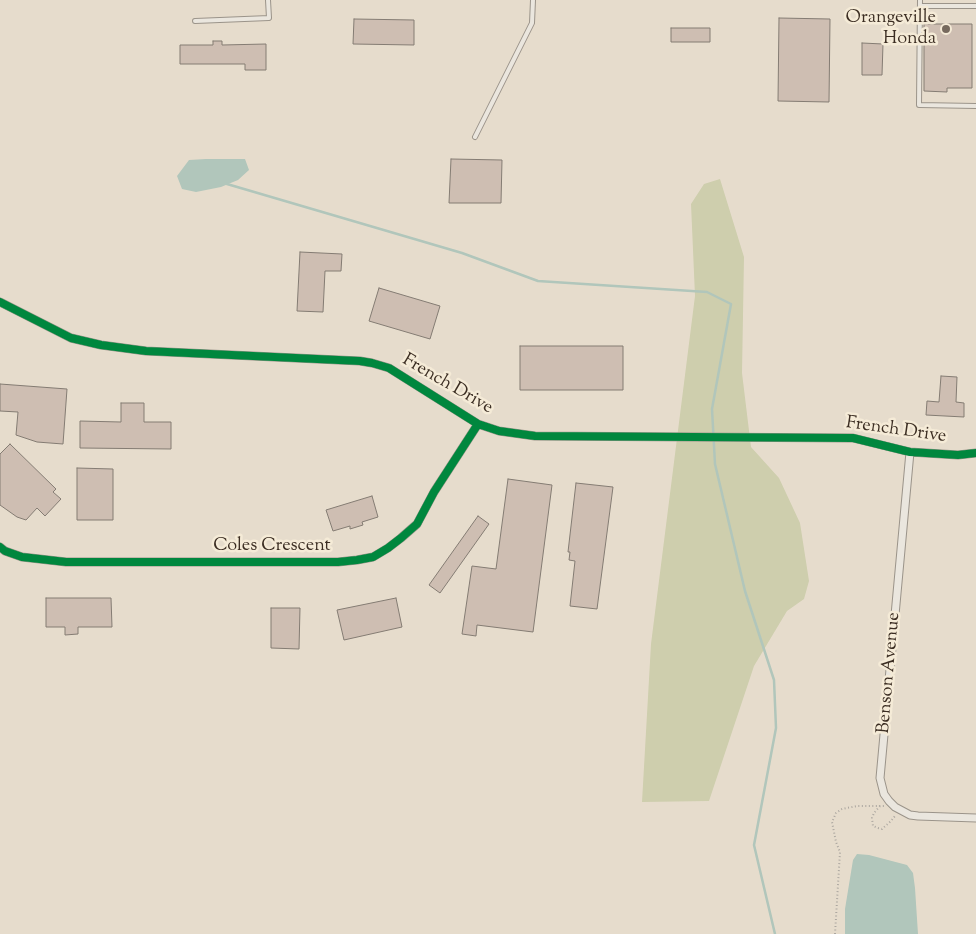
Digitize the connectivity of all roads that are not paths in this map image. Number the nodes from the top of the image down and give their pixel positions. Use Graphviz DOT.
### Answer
graph roads {
  1 [pos="268,0"];
  2 [pos="533,0"];
  3 [pos="920,0"];
  4 [pos="920,6"];
  5 [pos="976,6"];
  6 [pos="195,21"];
  7 [pos="976,106"];
  8 [pos="475,137"];
  9 [pos="0,302"];
  10 [pos="478,424"];
  11 [pos="910,452"];
  12 [pos="976,453"];
  13 [pos="0,547"];
  14 [pos="976,818"];
  1 -- 6 [label="lane"];
  2 -- 8 [label="lane"];
  3 -- 4 [label="lane"];
  4 -- 5 [label="lane"];
  4 -- 7 [label="lane"];
  9 -- 10 [label="street, French Drive"];
  10 -- 11 [label="street, French Drive"];
  10 -- 13 [label="street, Coles Crescent"];
  11 -- 12 [label="street, French Drive"];
  11 -- 14 [label="street, Benson Avenue"];
}
